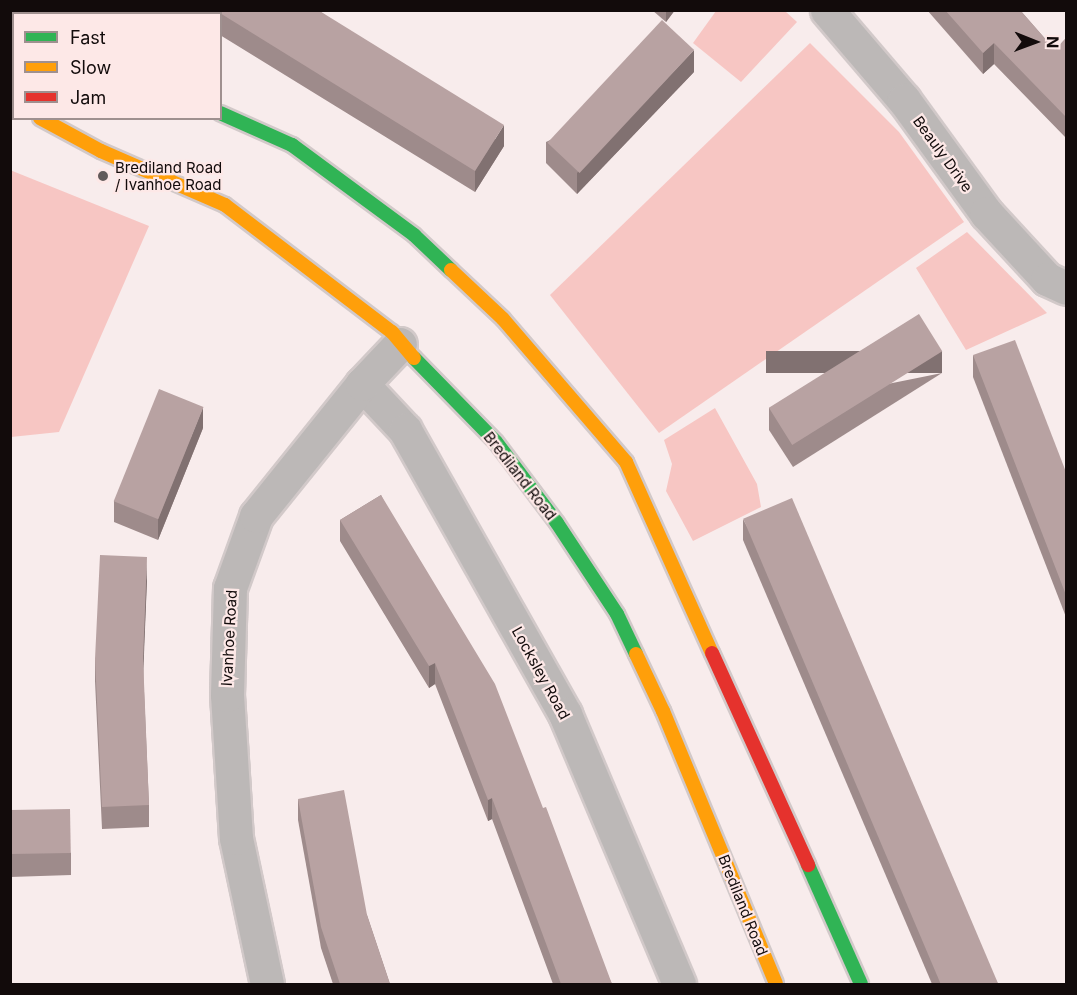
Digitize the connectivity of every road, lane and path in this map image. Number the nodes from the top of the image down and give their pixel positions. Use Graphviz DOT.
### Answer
graph roads {
  1 [pos="826,10"];
  2 [pos="222,115"];
  3 [pos="44,120"];
  4 [pos="1066,288"];
  5 [pos="399,344"];
  6 [pos="362,384"];
  7 [pos="267,984"];
  8 [pos="679,984"];
  9 [pos="776,984"];
  10 [pos="861,984"];
  1 -- 4 [label="street, Beauly Drive"];
  2 -- 10 [label="street"];
  3 -- 5 [label="street, Brediland Road"];
  5 -- 6 [label="street, Ivanhoe Road"];
  5 -- 9 [label="street, Brediland Road"];
  6 -- 7 [label="street, Ivanhoe Road"];
  6 -- 8 [label="street, Locksley Road"];
}
